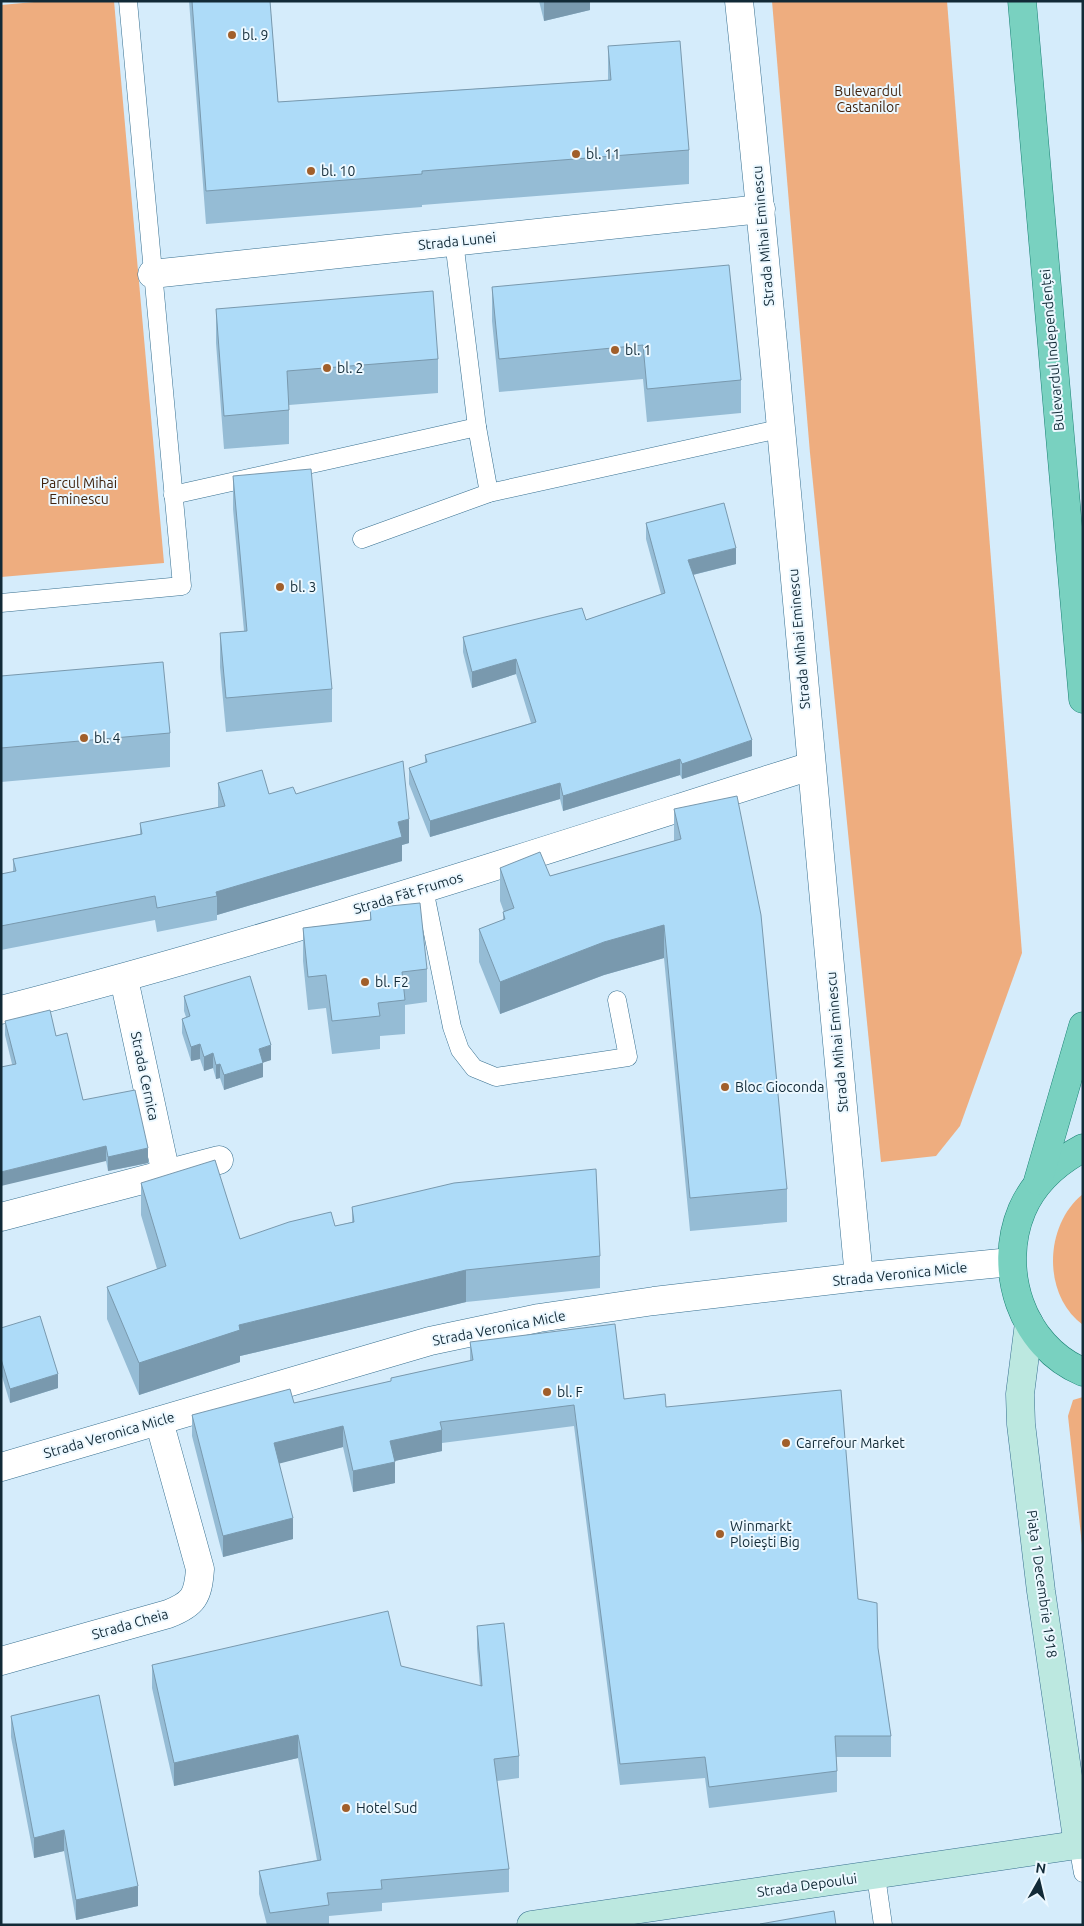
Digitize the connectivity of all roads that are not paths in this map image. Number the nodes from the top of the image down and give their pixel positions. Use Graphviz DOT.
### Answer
graph roads {
  1 [pos="128,1"];
  2 [pos="739,1"];
  3 [pos="1022,1"];
  4 [pos="761,209"];
  5 [pos="454,241"];
  6 [pos="152,274"];
  7 [pos="477,427"];
  8 [pos="779,429"];
  9 [pos="490,493"];
  10 [pos="173,495"];
  11 [pos="362,539"];
  12 [pos="1,603"];
  13 [pos="1083,699"];
  14 [pos="811,766"];
  15 [pos="424,889"];
  16 [pos="124,978"];
  17 [pos="617,1000"];
  18 [pos="1,1010"];
  19 [pos="1083,1026"];
  20 [pos="1083,1148"];
  21 [pos="219,1160"];
  22 [pos="166,1174"];
  23 [pos="1036,1185"];
  24 [pos="1,1217"];
  25 [pos="1012,1262"];
  26 [pos="859,1277"];
  27 [pos="1029,1323"];
  28 [pos="1083,1372"];
  29 [pos="159,1421"];
  30 [pos="1,1467"];
  31 [pos="1,1661"];
  32 [pos="1081,1844"];
  33 [pos="1083,1873"];
  34 [pos="876,1876"];
  35 [pos="531,1925"];
  36 [pos="883,1925"];
  1 -- 6 [label="lane"];
  2 -- 4 [label="street, Strada Mihai Eminescu"];
  3 -- 13 [label="main road, Bulevardul Independenței"];
  4 -- 5 [label="street, Strada Lunei"];
  4 -- 8 [label="street, Strada Mihai Eminescu"];
  5 -- 6 [label="street, Strada Lunei"];
  5 -- 7 [label="lane"];
  6 -- 10 [label="lane"];
  7 -- 9 [label="lane"];
  7 -- 10 [label="lane"];
  8 -- 9 [label="lane"];
  8 -- 14 [label="street, Strada Mihai Eminescu"];
  9 -- 11 [label="lane"];
  10 -- 12 [label="lane"];
  14 -- 15 [label="street, Strada Făt Frumos"];
  14 -- 26 [label="street, Strada Mihai Eminescu"];
  15 -- 16 [label="street, Strada Făt Frumos"];
  15 -- 17 [label="lane"];
  16 -- 18 [label="street, Strada Făt Frumos"];
  16 -- 22 [label="street, Strada Cernica"];
  19 -- 23 [label="main road"];
  20 -- 23 [label="main road"];
  21 -- 22 [label="street"];
  22 -- 24 [label="street"];
  23 -- 25 [label="main road"];
  25 -- 26 [label="street, Strada Veronica Micle"];
  25 -- 27 [label="main road"];
  26 -- 29 [label="street, Strada Veronica Micle"];
  27 -- 28 [label="main road"];
  27 -- 32 [label="main road, Piața 1 Decembrie 1918"];
  29 -- 30 [label="street, Strada Veronica Micle"];
  29 -- 31 [label="street, Strada Cheia"];
  32 -- 33 [label="lane"];
  32 -- 34 [label="main road, Strada Depoului"];
  34 -- 35 [label="main road, Strada Depoului"];
  34 -- 36 [label="lane"];
}
